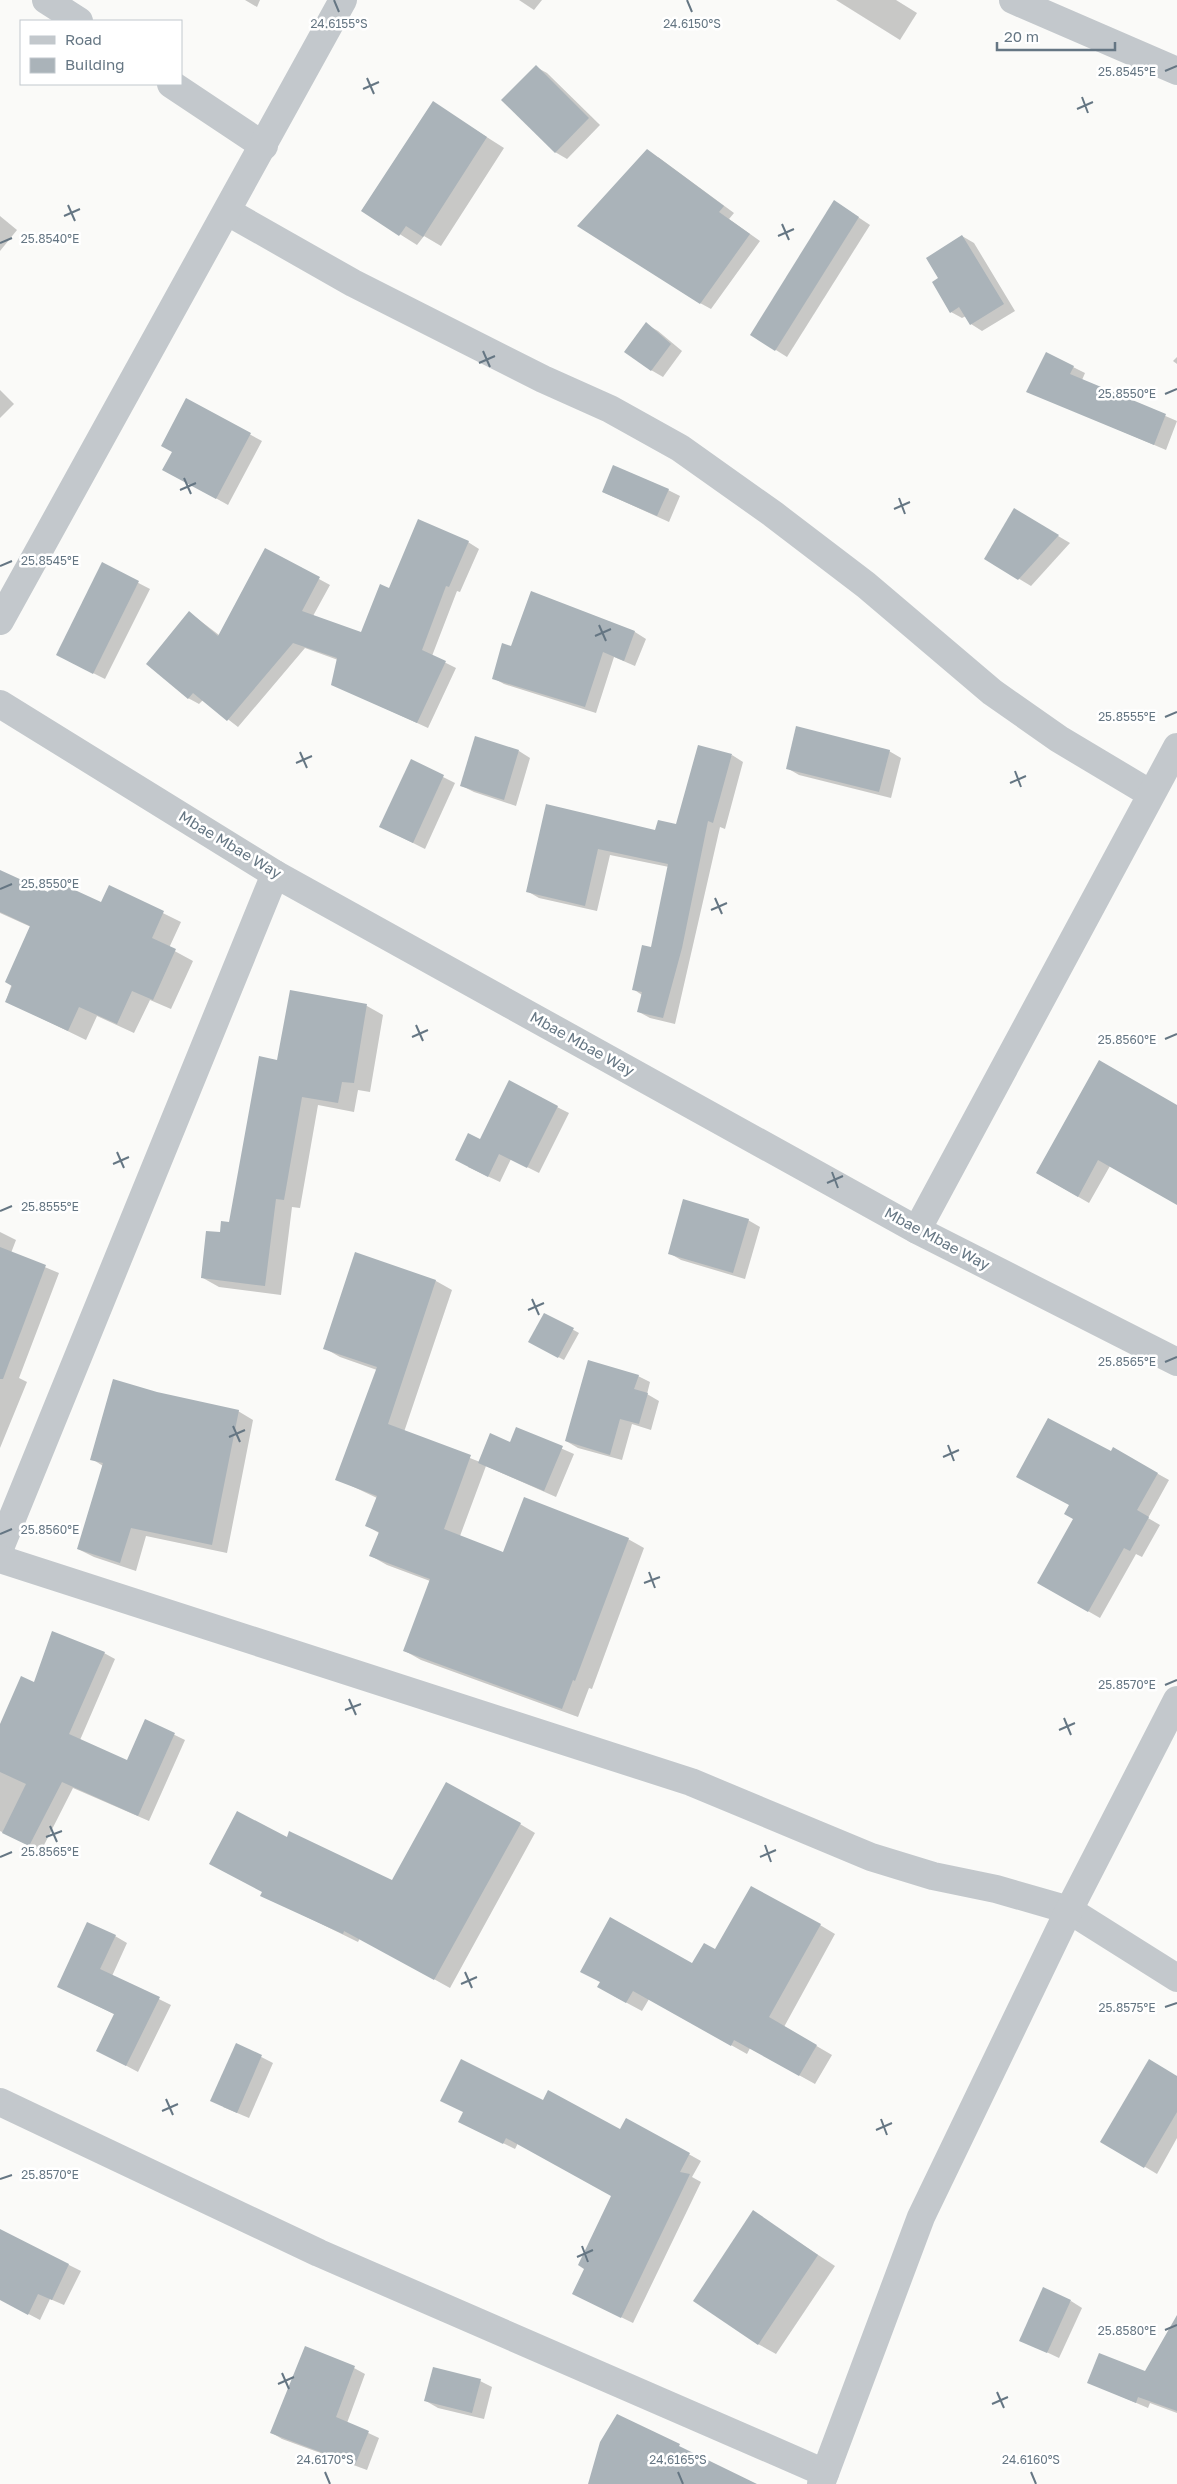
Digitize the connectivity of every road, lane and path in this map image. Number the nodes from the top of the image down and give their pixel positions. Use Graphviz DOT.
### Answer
graph roads {
  1 [pos="46,0"];
  2 [pos="343,0"];
  3 [pos="1013,0"];
  4 [pos="77,20"];
  5 [pos="1177,71"];
  6 [pos="172,85"];
  7 [pos="264,146"];
  8 [pos="228,212"];
  9 [pos="0,621"];
  10 [pos="0,704"];
  11 [pos="1177,747"];
  12 [pos="1151,794"];
  13 [pos="275,874"];
  14 [pos="917,1230"];
  15 [pos="1177,1362"];
  16 [pos="0,1548"];
  17 [pos="0,1559"];
  18 [pos="1177,1700"];
  19 [pos="1069,1910"];
  20 [pos="1177,1978"];
  21 [pos="0,2102"];
  22 [pos="823,2478"];
  1 -- 4 [label="street"];
  2 -- 7 [label="street"];
  3 -- 5 [label="street"];
  6 -- 7 [label="street"];
  7 -- 8 [label="street"];
  8 -- 9 [label="street"];
  8 -- 12 [label="street"];
  10 -- 13 [label="street, Mbae Mbae Way"];
  11 -- 12 [label="street"];
  12 -- 14 [label="street"];
  13 -- 14 [label="street, Mbae Mbae Way"];
  13 -- 16 [label="street"];
  14 -- 15 [label="street, Mbae Mbae Way"];
  17 -- 19 [label="street"];
  18 -- 19 [label="street"];
  19 -- 20 [label="street"];
  19 -- 22 [label="street"];
  21 -- 22 [label="street"];
}
